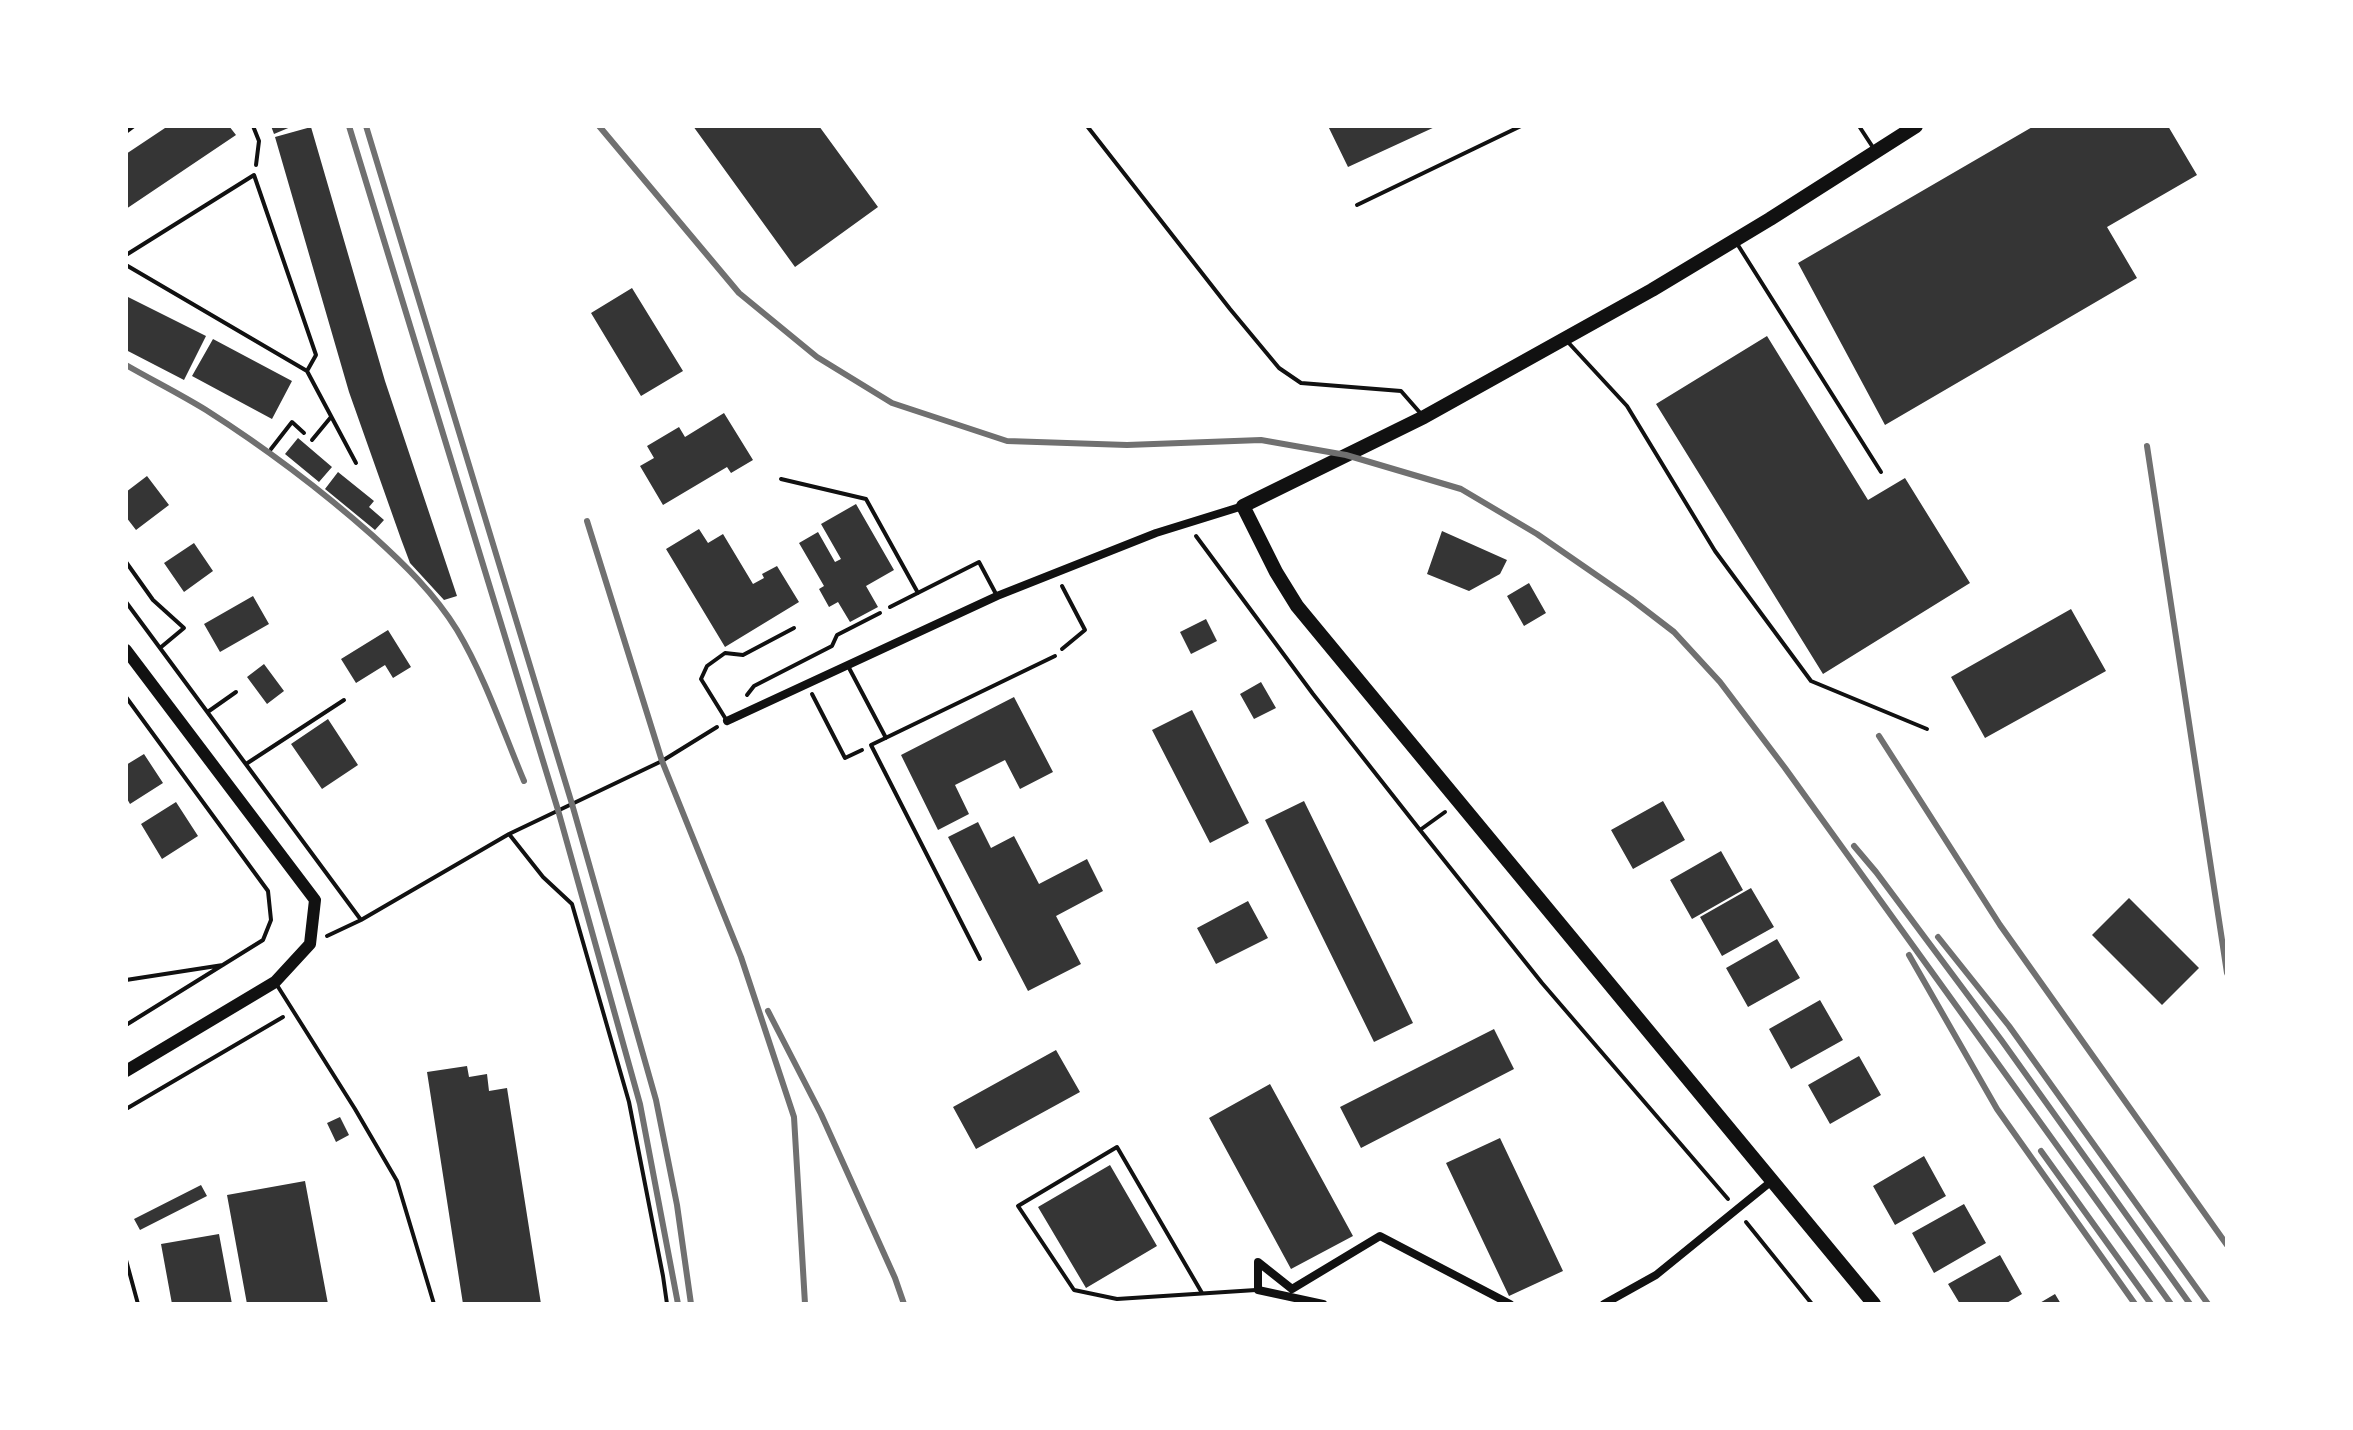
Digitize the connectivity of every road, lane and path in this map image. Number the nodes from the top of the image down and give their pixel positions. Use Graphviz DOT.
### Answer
graph roads {
  1 [pos="134,126"];
  2 [pos="253,126"];
  3 [pos="1087,126"];
  4 [pos="1521,126"];
  5 [pos="1859,126"];
  6 [pos="1916,126"];
  7 [pos="126,132"];
  8 [pos="1875,151"];
  9 [pos="254,175"];
  10 [pos="1357,205"];
  11 [pos="1735,240"];
  12 [pos="126,255"];
  13 [pos="126,265"];
  14 [pos="1564,338"];
  15 [pos="307,371"];
  16 [pos="331,417"];
  17 [pos="1424,417"];
  18 [pos="312,440"];
  19 [pos="271,449"];
  20 [pos="356,463"];
  21 [pos="1881,472"];
  22 [pos="781,479"];
  23 [pos="1243,506"];
  24 [pos="1187,524"];
  25 [pos="126,562"];
  26 [pos="1055,573"];
  27 [pos="918,593"];
  28 [pos="997,596"];
  29 [pos="126,602"];
  30 [pos="890,607"];
  31 [pos="794,628"];
  32 [pos="160,648"];
  33 [pos="126,650"];
  34 [pos="1055,656"];
  35 [pos="848,664"];
  36 [pos="807,685"];
  37 [pos="236,692"];
  38 [pos="126,697"];
  39 [pos="344,700"];
  40 [pos="208,712"];
  41 [pos="727,721"];
  42 [pos="1927,729"];
  43 [pos="886,738"];
  44 [pos="871,745"];
  45 [pos="246,764"];
  46 [pos="1458,803"];
  47 [pos="1420,830"];
  48 [pos="509,834"];
  49 [pos="361,920"];
  50 [pos="310,944"];
  51 [pos="980,959"];
  52 [pos="225,965"];
  53 [pos="126,980"];
  54 [pos="275,982"];
  55 [pos="292,1012"];
  56 [pos="126,1025"];
  57 [pos="126,1071"];
  58 [pos="126,1109"];
  59 [pos="1773,1180"];
  60 [pos="1737,1210"];
  61 [pos="126,1260"];
  62 [pos="1258,1290"];
  63 [pos="1202,1293"];
  64 [pos="138,1304"];
  65 [pos="434,1304"];
  66 [pos="667,1304"];
  67 [pos="1323,1304"];
  68 [pos="1510,1304"];
  69 [pos="1604,1304"];
  70 [pos="1812,1304"];
  71 [pos="1874,1304"];
  1 -- 7 [label="lane"];
  2 -- 9 [label="path"];
  3 -- 17 [label="lane"];
  4 -- 10 [label="lane"];
  5 -- 8 [label="lane"];
  6 -- 8 [label="main road"];
  8 -- 11 [label="main road"];
  9 -- 12 [label="lane"];
  9 -- 15 [label="lane"];
  11 -- 14 [label="main road"];
  11 -- 21 [label="lane"];
  13 -- 15 [label="lane"];
  14 -- 17 [label="main road"];
  14 -- 42 [label="lane"];
  15 -- 16 [label="lane"];
  16 -- 18 [label="lane"];
  16 -- 20 [label="lane"];
  17 -- 23 [label="main road"];
  18 -- 19 [label="path"];
  22 -- 27 [label="lane"];
  23 -- 24 [label="street"];
  23 -- 46 [label="main road"];
  24 -- 26 [label="street"];
  24 -- 47 [label="path"];
  25 -- 32 [label="path"];
  26 -- 28 [label="street"];
  26 -- 34 [label="path"];
  27 -- 28 [label="lane"];
  27 -- 30 [label="lane"];
  28 -- 35 [label="street"];
  29 -- 32 [label="path"];
  30 -- 41 [label="path"];
  31 -- 41 [label="lane"];
  32 -- 40 [label="path"];
  33 -- 50 [label="main road"];
  34 -- 43 [label="lane"];
  35 -- 36 [label="street"];
  35 -- 43 [label="lane"];
  36 -- 41 [label="street"];
  36 -- 44 [label="path"];
  37 -- 40 [label="path"];
  38 -- 52 [label="path"];
  39 -- 45 [label="path"];
  40 -- 45 [label="path"];
  41 -- 48 [label="path"];
  43 -- 44 [label="lane"];
  44 -- 51 [label="lane"];
  45 -- 49 [label="path"];
  46 -- 47 [label="path"];
  46 -- 59 [label="main road"];
  47 -- 60 [label="path"];
  48 -- 49 [label="path"];
  48 -- 66 [label="path"];
  49 -- 50 [label="path"];
  50 -- 54 [label="main road"];
  52 -- 53 [label="path"];
  52 -- 56 [label="path"];
  54 -- 55 [label="lane"];
  54 -- 57 [label="main road"];
  55 -- 58 [label="path"];
  55 -- 65 [label="lane"];
  59 -- 60 [label="street"];
  59 -- 71 [label="main road"];
  60 -- 69 [label="street"];
  60 -- 70 [label="path"];
  61 -- 64 [label="lane"];
  62 -- 63 [label="lane"];
  62 -- 67 [label="street"];
  62 -- 68 [label="street"];
}
